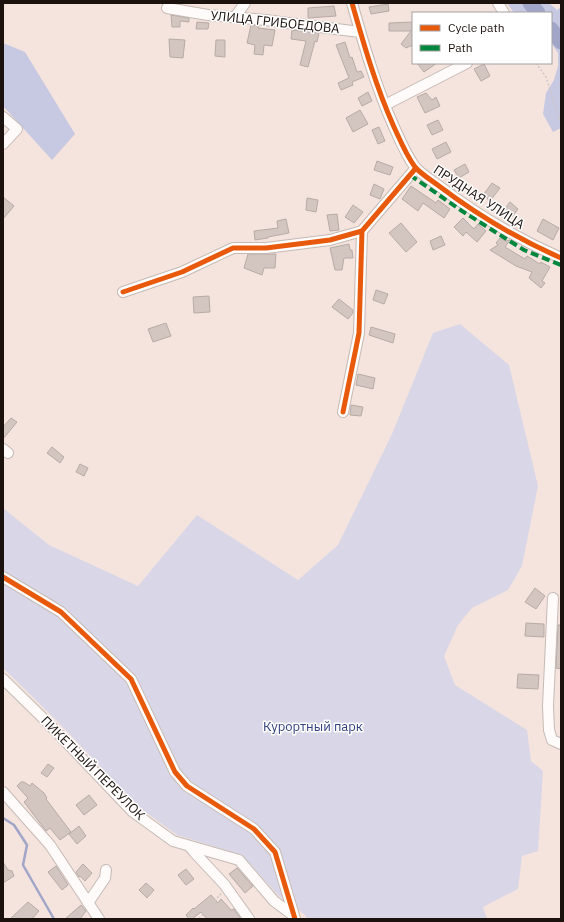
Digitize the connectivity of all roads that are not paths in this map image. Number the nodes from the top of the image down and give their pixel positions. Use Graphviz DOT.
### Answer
graph roads {
  1 [pos="245,3"];
  2 [pos="352,3"];
  3 [pos="498,3"];
  4 [pos="167,8"];
  5 [pos="503,12"];
  6 [pos="235,17"];
  7 [pos="360,32"];
  8 [pos="465,64"];
  9 [pos="385,105"];
  10 [pos="3,117"];
  11 [pos="3,144"];
  12 [pos="416,168"];
  13 [pos="362,231"];
  14 [pos="561,258"];
  15 [pos="123,292"];
  16 [pos="343,412"];
  17 [pos="3,577"];
  18 [pos="553,598"];
  19 [pos="3,679"];
  20 [pos="561,744"];
  21 [pos="3,792"];
  22 [pos="190,847"];
  23 [pos="106,870"];
  24 [pos="88,903"];
  25 [pos="295,917"];
  26 [pos="99,919"];
  27 [pos="249,919"];
  1 -- 6 [label="street"];
  2 -- 7 [label="street, ПРУДНАЯ УЛИЦА"];
  3 -- 5 [label="street"];
  4 -- 6 [label="street, УЛИЦА ГРИБОЕДОВА"];
  6 -- 7 [label="street, УЛИЦА ГРИБОЕДОВА"];
  7 -- 9 [label="street, ПРУДНАЯ УЛИЦА"];
  8 -- 9 [label="street"];
  9 -- 12 [label="street, ПРУДНАЯ УЛИЦА"];
  10 -- 11 [label="street"];
  12 -- 13 [label="street"];
  12 -- 14 [label="street, ПРУДНАЯ УЛИЦА"];
  13 -- 15 [label="street"];
  13 -- 16 [label="street"];
  17 -- 25 [label="street"];
  18 -- 20 [label="street"];
  19 -- 22 [label="street, ПИКЕТНЫЙ ПЕРЕУЛОК"];
  21 -- 24 [label="street"];
  22 -- 25 [label="street, ПИКЕТНЫЙ ПЕРЕУЛОК"];
  22 -- 27 [label="street, ПИКЕТНЫЙ ПЕРЕУЛОК"];
  23 -- 24 [label="street"];
  24 -- 26 [label="street"];
}
